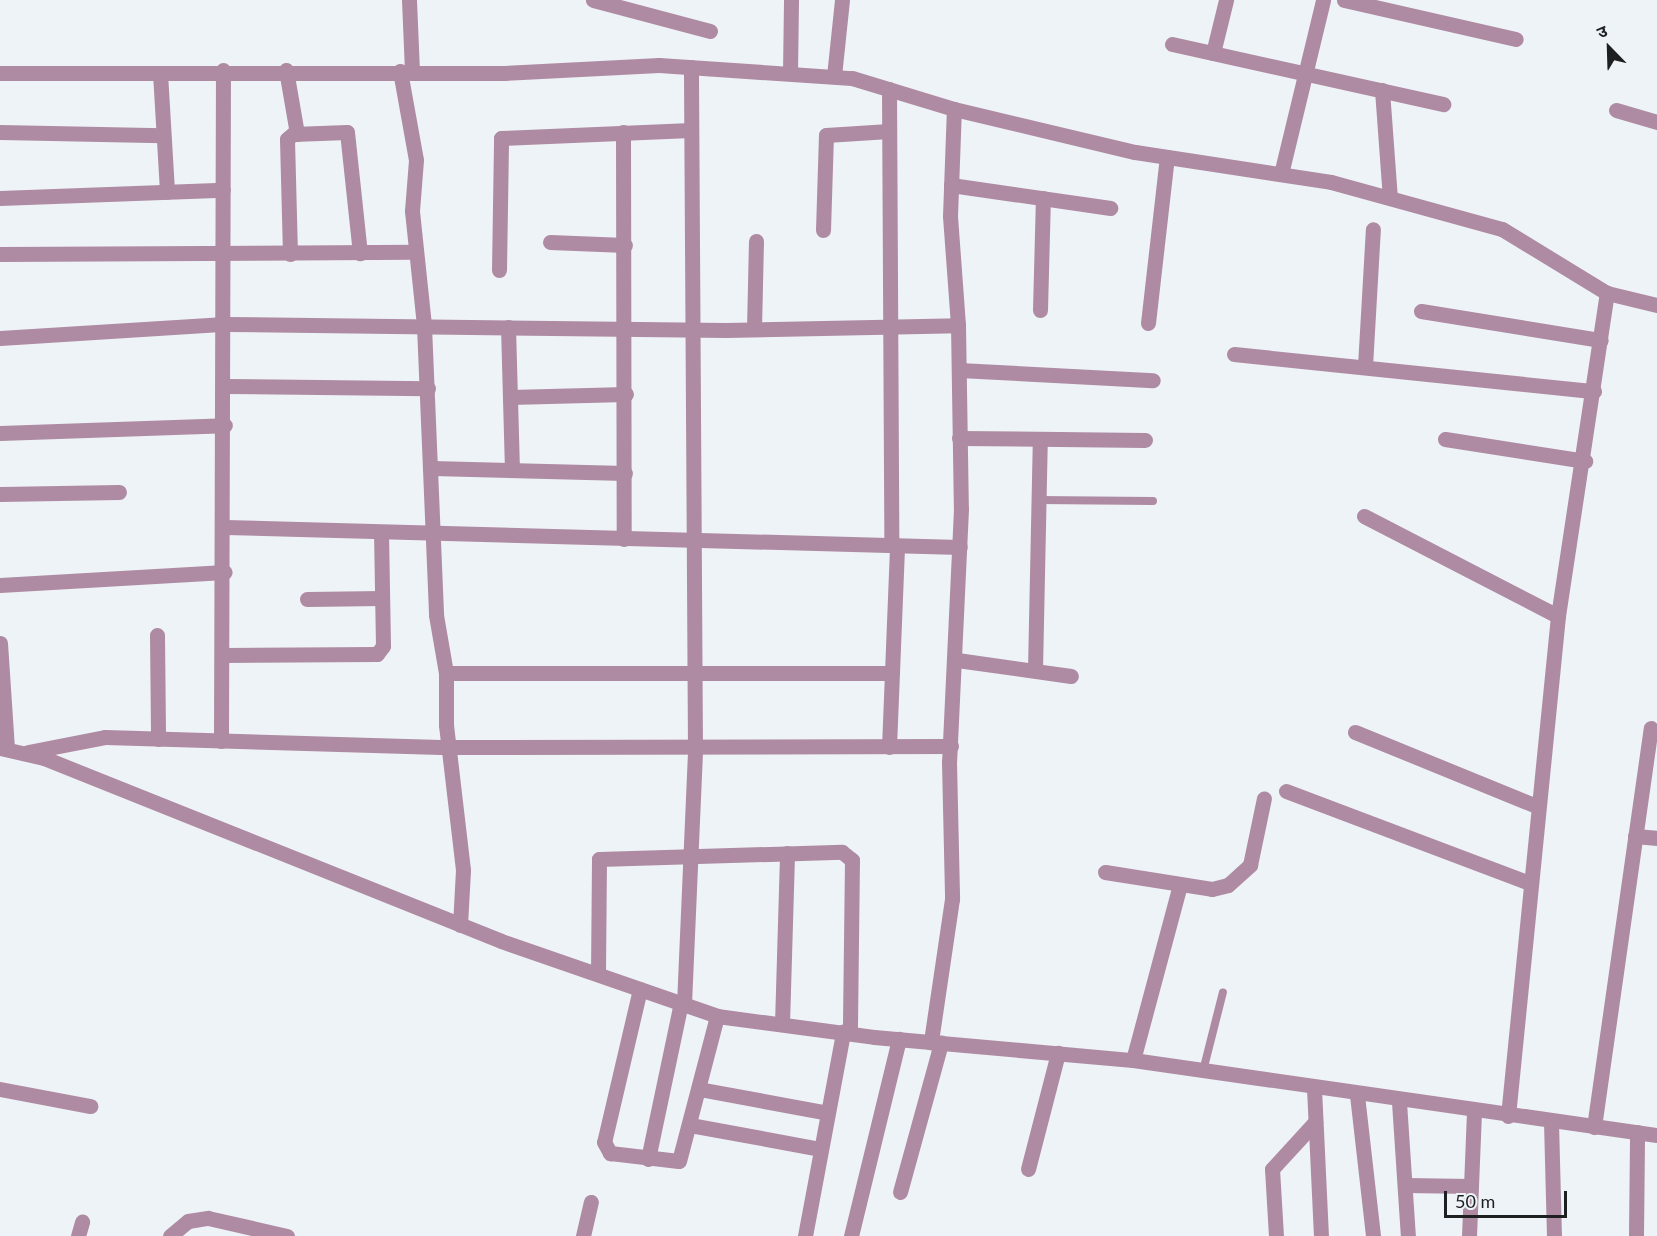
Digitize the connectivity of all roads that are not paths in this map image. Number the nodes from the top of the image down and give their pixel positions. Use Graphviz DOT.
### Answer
graph roads {
  1 [pos="409,0"];
  2 [pos="593,0"];
  3 [pos="791,0"];
  4 [pos="842,0"];
  5 [pos="1226,0"];
  6 [pos="1323,0"];
  7 [pos="1344,0"];
  8 [pos="710,31"];
  9 [pos="1516,39"];
  10 [pos="1172,44"];
  11 [pos="1213,53"];
  12 [pos="691,67"];
  13 [pos="223,70"];
  14 [pos="286,70"];
  15 [pos="406,71"];
  16 [pos="160,72"];
  17 [pos="0,73"];
  18 [pos="1305,73"];
  19 [pos="790,74"];
  20 [pos="834,76"];
  21 [pos="889,89"];
  22 [pos="1382,90"];
  23 [pos="1443,104"];
  24 [pos="954,109"];
  25 [pos="1616,110"];
  26 [pos="1657,122"];
  27 [pos="691,130"];
  28 [pos="889,131"];
  29 [pos="0,132"];
  30 [pos="623,132"];
  31 [pos="297,134"];
  32 [pos="163,135"];
  33 [pos="1167,157"];
  34 [pos="1281,174"];
  35 [pos="951,186"];
  36 [pos="223,190"];
  37 [pos="167,192"];
  38 [pos="0,198"];
  39 [pos="1043,198"];
  40 [pos="1390,198"];
  41 [pos="1110,208"];
  42 [pos="1373,229"];
  43 [pos="823,230"];
  44 [pos="756,241"];
  45 [pos="550,242"];
  46 [pos="625,245"];
  47 [pos="415,252"];
  48 [pos="360,253"];
  49 [pos="0,254"];
  50 [pos="290,254"];
  51 [pos="224,255"];
  52 [pos="499,270"];
  53 [pos="1607,293"];
  54 [pos="1657,306"];
  55 [pos="1040,309"];
  56 [pos="1421,311"];
  57 [pos="1148,323"];
  58 [pos="225,324"];
  59 [pos="958,325"];
  60 [pos="424,326"];
  61 [pos="508,327"];
  62 [pos="889,327"];
  63 [pos="627,328"];
  64 [pos="691,329"];
  65 [pos="754,329"];
  66 [pos="0,338"];
  67 [pos="1601,340"];
  68 [pos="1234,354"];
  69 [pos="1365,366"];
  70 [pos="959,370"];
  71 [pos="1153,380"];
  72 [pos="225,386"];
  73 [pos="428,388"];
  74 [pos="1594,391"];
  75 [pos="626,394"];
  76 [pos="510,397"];
  77 [pos="225,425"];
  78 [pos="0,433"];
  79 [pos="959,438"];
  80 [pos="1040,439"];
  81 [pos="1444,439"];
  82 [pos="1145,441"];
  83 [pos="1585,461"];
  84 [pos="432,468"];
  85 [pos="512,470"];
  86 [pos="625,473"];
  87 [pos="119,492"];
  88 [pos="0,494"];
  89 [pos="1038,500"];
  90 [pos="1153,501"];
  91 [pos="1364,516"];
  92 [pos="225,527"];
  93 [pos="381,532"];
  94 [pos="436,534"];
  95 [pos="624,539"];
  96 [pos="694,540"];
  97 [pos="894,545"];
  98 [pos="960,547"];
  99 [pos="225,572"];
  100 [pos="0,585"];
  101 [pos="382,598"];
  102 [pos="307,599"];
  103 [pos="1558,616"];
  104 [pos="157,636"];
  105 [pos="0,644"];
  106 [pos="223,655"];
  107 [pos="957,660"];
  108 [pos="1,669"];
  109 [pos="1035,670"];
  110 [pos="693,672"];
  111 [pos="446,673"];
  112 [pos="892,673"];
  113 [pos="1071,676"];
  114 [pos="1651,728"];
  115 [pos="1355,732"];
  116 [pos="158,739"];
  117 [pos="221,741"];
  118 [pos="951,746"];
  119 [pos="449,747"];
  120 [pos="889,747"];
  121 [pos="3,748"];
  122 [pos="695,748"];
  123 [pos="24,753"];
  124 [pos="1286,791"];
  125 [pos="1264,798"];
  126 [pos="1536,806"];
  127 [pos="1635,836"];
  128 [pos="1657,838"];
  129 [pos="787,853"];
  130 [pos="690,854"];
  131 [pos="1105,872"];
  132 [pos="1529,883"];
  133 [pos="1180,884"];
  134 [pos="460,925"];
  135 [pos="598,975"];
  136 [pos="640,989"];
  137 [pos="1223,992"];
  138 [pos="682,1004"];
  139 [pos="717,1016"];
  140 [pos="782,1024"];
  141 [pos="846,1032"];
  142 [pos="899,1039"];
  143 [pos="936,1042"];
  144 [pos="1058,1053"];
  145 [pos="1133,1060"];
  146 [pos="1203,1071"];
  147 [pos="1314,1088"];
  148 [pos="0,1089"];
  149 [pos="699,1089"];
  150 [pos="1357,1095"];
  151 [pos="1399,1102"];
  152 [pos="90,1106"];
  153 [pos="1474,1112"];
  154 [pos="828,1113"];
  155 [pos="1508,1116"];
  156 [pos="1315,1122"];
  157 [pos="1551,1122"];
  158 [pos="690,1125"];
  159 [pos="1594,1127"];
  160 [pos="1637,1132"];
  161 [pos="1657,1135"];
  162 [pos="821,1149"];
  163 [pos="648,1159"];
  164 [pos="1028,1169"];
  165 [pos="1405,1185"];
  166 [pos="1471,1186"];
  167 [pos="900,1192"];
  168 [pos="591,1202"];
  169 [pos="170,1236"];
  170 [pos="287,1236"];
  171 [pos="583,1236"];
  172 [pos="805,1236"];
  173 [pos="851,1236"];
  174 [pos="1276,1236"];
  175 [pos="1321,1236"];
  176 [pos="1373,1236"];
  177 [pos="1408,1236"];
  178 [pos="1469,1236"];
  179 [pos="1554,1236"];
  180 [pos="1636,1236"];
  1 -- 15 [label="street"];
  2 -- 8 [label="street"];
  3 -- 19 [label="street"];
  4 -- 20 [label="street"];
  5 -- 11 [label="street"];
  6 -- 18 [label="street"];
  7 -- 9 [label="street"];
  10 -- 11 [label="street"];
  11 -- 18 [label="street"];
  12 -- 15 [label="street"];
  12 -- 19 [label="street"];
  12 -- 27 [label="street"];
  13 -- 14 [label="street"];
  13 -- 16 [label="street"];
  13 -- 36 [label="street"];
  14 -- 15 [label="street"];
  14 -- 31 [label="street"];
  15 -- 47 [label="street"];
  16 -- 17 [label="street"];
  16 -- 32 [label="street"];
  18 -- 22 [label="street"];
  18 -- 34 [label="street"];
  19 -- 20 [label="street"];
  20 -- 21 [label="street"];
  21 -- 24 [label="street"];
  21 -- 28 [label="street"];
  22 -- 23 [label="street"];
  22 -- 40 [label="street"];
  24 -- 33 [label="street"];
  24 -- 35 [label="street"];
  25 -- 26 [label="street"];
  27 -- 30 [label="street"];
  27 -- 64 [label="street"];
  28 -- 43 [label="street"];
  28 -- 62 [label="street"];
  29 -- 32 [label="street"];
  30 -- 46 [label="street"];
  30 -- 52 [label="street"];
  31 -- 48 [label="street"];
  31 -- 50 [label="street"];
  32 -- 37 [label="street"];
  33 -- 34 [label="street"];
  33 -- 57 [label="street"];
  34 -- 40 [label="street"];
  35 -- 39 [label="street"];
  35 -- 59 [label="street"];
  36 -- 37 [label="street"];
  36 -- 51 [label="street"];
  37 -- 38 [label="street"];
  39 -- 41 [label="street"];
  39 -- 55 [label="street"];
  40 -- 53 [label="street"];
  42 -- 69 [label="street"];
  44 -- 65 [label="street"];
  45 -- 46 [label="street"];
  46 -- 63 [label="street"];
  47 -- 48 [label="street"];
  47 -- 60 [label="street"];
  48 -- 50 [label="street"];
  49 -- 51 [label="street"];
  50 -- 51 [label="street"];
  51 -- 58 [label="street"];
  53 -- 54 [label="street"];
  53 -- 67 [label="street"];
  56 -- 67 [label="street"];
  58 -- 60 [label="street"];
  58 -- 66 [label="street"];
  58 -- 72 [label="street"];
  59 -- 62 [label="street"];
  59 -- 70 [label="street"];
  60 -- 61 [label="street"];
  60 -- 73 [label="street"];
  61 -- 63 [label="street"];
  61 -- 76 [label="street"];
  62 -- 65 [label="street"];
  62 -- 97 [label="street"];
  63 -- 64 [label="street"];
  63 -- 75 [label="street"];
  64 -- 65 [label="street"];
  64 -- 96 [label="street"];
  67 -- 74 [label="street"];
  68 -- 69 [label="street"];
  69 -- 74 [label="street"];
  70 -- 71 [label="street"];
  70 -- 79 [label="street"];
  72 -- 73 [label="street"];
  72 -- 77 [label="street"];
  73 -- 84 [label="street"];
  74 -- 83 [label="street"];
  75 -- 76 [label="street"];
  75 -- 86 [label="street"];
  76 -- 85 [label="street"];
  77 -- 78 [label="street"];
  77 -- 92 [label="street"];
  79 -- 80 [label="street"];
  79 -- 98 [label="street"];
  80 -- 82 [label="street"];
  80 -- 89 [label="street"];
  81 -- 83 [label="street"];
  83 -- 103 [label="street"];
  84 -- 85 [label="street"];
  84 -- 94 [label="street"];
  85 -- 86 [label="street"];
  86 -- 95 [label="street"];
  87 -- 88 [label="street"];
  89 -- 90 [label="lane"];
  89 -- 109 [label="street"];
  91 -- 103 [label="street"];
  92 -- 93 [label="street"];
  92 -- 99 [label="street"];
  93 -- 94 [label="street"];
  93 -- 101 [label="street"];
  94 -- 95 [label="street"];
  94 -- 111 [label="street"];
  95 -- 96 [label="street"];
  96 -- 97 [label="street"];
  96 -- 110 [label="street"];
  97 -- 98 [label="street"];
  97 -- 112 [label="street"];
  98 -- 107 [label="street"];
  99 -- 100 [label="street"];
  99 -- 106 [label="street"];
  101 -- 102 [label="street"];
  101 -- 106 [label="street"];
  103 -- 126 [label="street"];
  104 -- 116 [label="street"];
  105 -- 108 [label="street"];
  106 -- 117 [label="street"];
  107 -- 109 [label="street"];
  107 -- 118 [label="street"];
  108 -- 121 [label="street"];
  109 -- 113 [label="street"];
  110 -- 111 [label="street"];
  110 -- 112 [label="street"];
  110 -- 122 [label="street"];
  111 -- 119 [label="street"];
  112 -- 120 [label="street"];
  114 -- 127 [label="street"];
  115 -- 126 [label="street"];
  116 -- 117 [label="street"];
  116 -- 123 [label="street"];
  117 -- 119 [label="street"];
  118 -- 120 [label="street"];
  118 -- 143 [label="street"];
  119 -- 122 [label="street"];
  119 -- 134 [label="street"];
  120 -- 122 [label="street"];
  121 -- 123 [label="street"];
  122 -- 130 [label="street"];
  123 -- 134 [label="street"];
  124 -- 132 [label="street"];
  125 -- 133 [label="street"];
  126 -- 132 [label="street"];
  127 -- 128 [label="street"];
  127 -- 159 [label="street"];
  129 -- 130 [label="street"];
  129 -- 140 [label="street"];
  129 -- 141 [label="street"];
  130 -- 135 [label="street"];
  130 -- 138 [label="street"];
  131 -- 133 [label="street"];
  132 -- 155 [label="street"];
  133 -- 145 [label="street"];
  134 -- 135 [label="street"];
  135 -- 136 [label="street"];
  136 -- 138 [label="street"];
  136 -- 163 [label="street"];
  137 -- 146 [label="lane"];
  138 -- 139 [label="street"];
  138 -- 163 [label="street"];
  139 -- 140 [label="street"];
  139 -- 149 [label="street"];
  140 -- 141 [label="street"];
  141 -- 142 [label="street"];
  141 -- 154 [label="street"];
  142 -- 143 [label="street"];
  142 -- 173 [label="street"];
  143 -- 144 [label="street"];
  143 -- 167 [label="street"];
  144 -- 145 [label="street"];
  144 -- 164 [label="street"];
  145 -- 146 [label="street"];
  146 -- 147 [label="street"];
  147 -- 150 [label="street"];
  147 -- 156 [label="street"];
  148 -- 152 [label="street"];
  149 -- 154 [label="street"];
  149 -- 158 [label="street"];
  150 -- 151 [label="street"];
  150 -- 176 [label="street"];
  151 -- 153 [label="street"];
  151 -- 165 [label="street"];
  153 -- 155 [label="street"];
  153 -- 166 [label="street"];
  154 -- 162 [label="street"];
  155 -- 157 [label="street"];
  156 -- 174 [label="street"];
  156 -- 175 [label="street"];
  157 -- 159 [label="street"];
  157 -- 179 [label="street"];
  158 -- 162 [label="street"];
  158 -- 163 [label="street"];
  159 -- 160 [label="street"];
  160 -- 161 [label="street"];
  160 -- 180 [label="street"];
  162 -- 172 [label="street"];
  165 -- 166 [label="street"];
  165 -- 177 [label="street"];
  166 -- 178 [label="street"];
  168 -- 171 [label="street"];
  169 -- 170 [label="street"];
}
